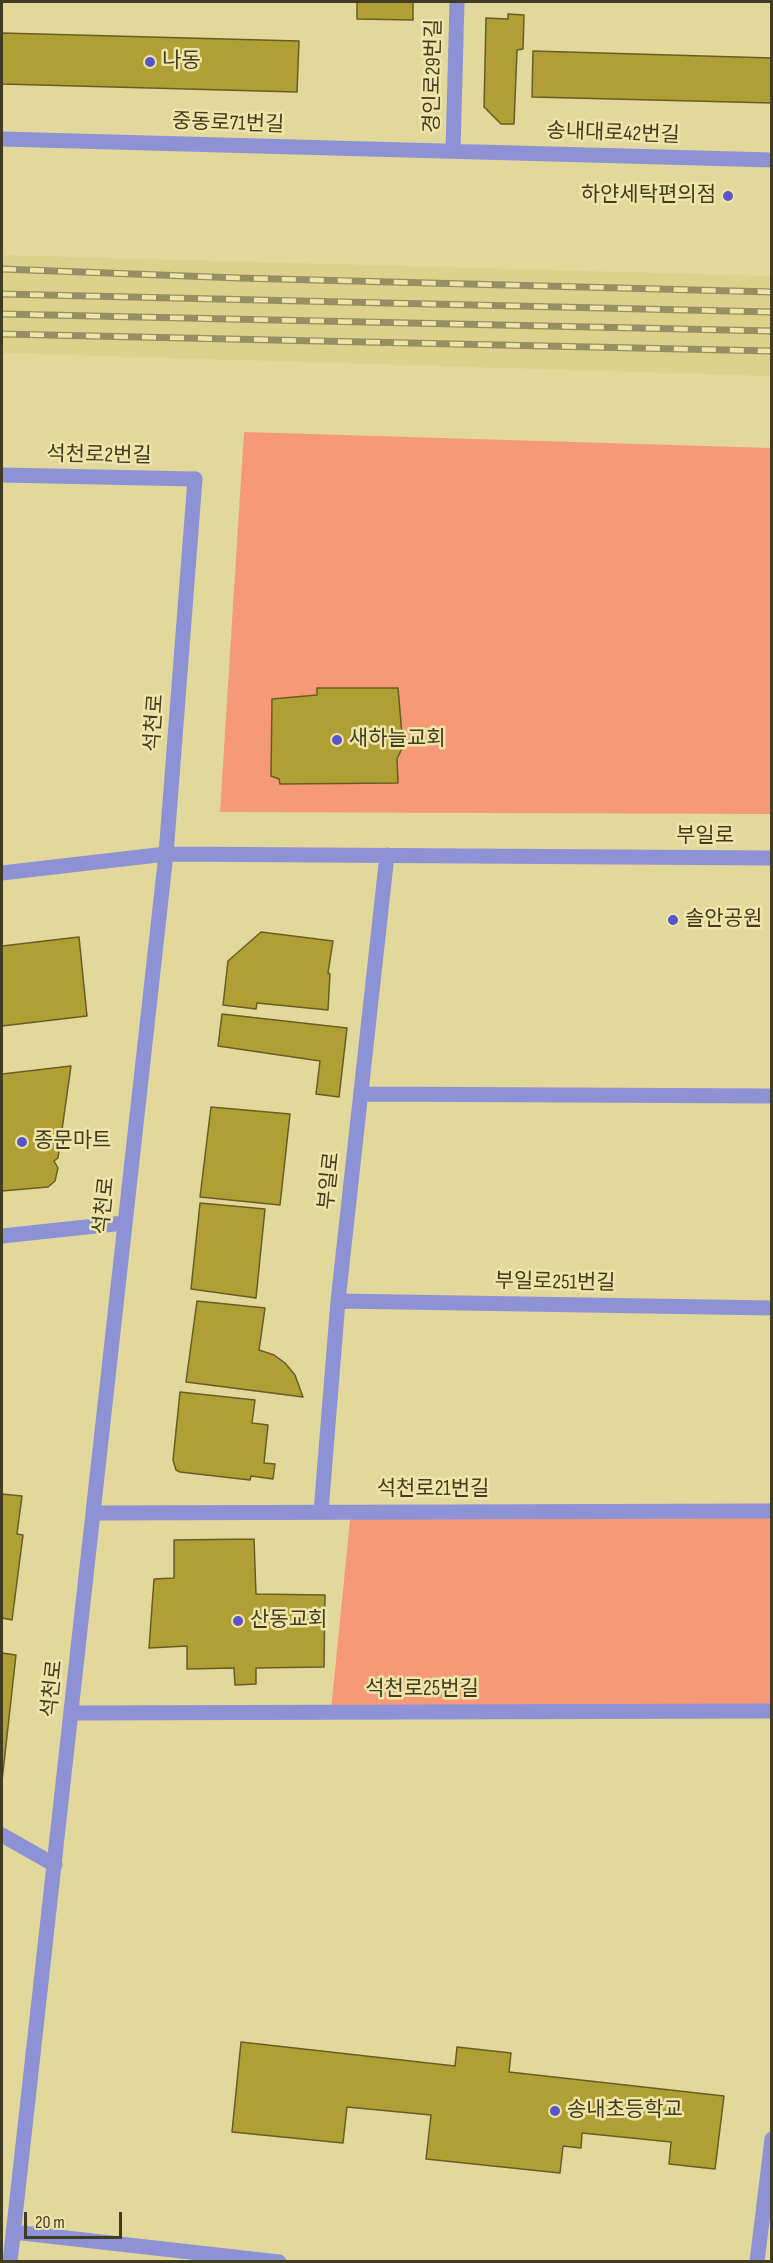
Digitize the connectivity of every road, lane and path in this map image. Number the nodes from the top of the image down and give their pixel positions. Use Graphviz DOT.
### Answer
graph roads {
  1 [pos="457,2"];
  2 [pos="2,139"];
  3 [pos="453,151"];
  4 [pos="771,160"];
  5 [pos="2,474"];
  6 [pos="195,479"];
  7 [pos="166,854"];
  8 [pos="387,855"];
  9 [pos="771,858"];
  10 [pos="2,873"];
  11 [pos="361,1094"];
  12 [pos="771,1096"];
  13 [pos="124,1223"];
  14 [pos="2,1236"];
  15 [pos="338,1301"];
  16 [pos="771,1308"];
  17 [pos="771,1511"];
  18 [pos="321,1512"];
  19 [pos="94,1513"];
  20 [pos="771,1711"];
  21 [pos="72,1713"];
  22 [pos="2,1835"];
  23 [pos="55,1865"];
  24 [pos="771,2139"];
  25 [pos="7,2231"];
  26 [pos="10,2262"];
  27 [pos="279,2262"];
  28 [pos="758,2262"];
  1 -- 3 [label="street, 경인로29번길"];
  2 -- 3 [label="street, 중동로71번길"];
  3 -- 4 [label="street, 송내대로42번길"];
  5 -- 6 [label="street, 석천로2번길"];
  6 -- 7 [label="street, 석천로"];
  7 -- 8 [label="street, 부일로"];
  7 -- 10 [label="street, 부일로"];
  7 -- 13 [label="street, 석천로"];
  8 -- 9 [label="street, 부일로"];
  8 -- 11 [label="street, 부일로"];
  11 -- 12 [label="street"];
  11 -- 15 [label="street, 부일로"];
  13 -- 14 [label="street"];
  13 -- 19 [label="street, 석천로"];
  15 -- 16 [label="street, 부일로251번길"];
  15 -- 18 [label="street, 부일로"];
  17 -- 18 [label="street, 석천로21번길"];
  18 -- 19 [label="street, 석천로21번길"];
  19 -- 21 [label="street, 석천로"];
  20 -- 21 [label="street, 석천로25번길"];
  21 -- 23 [label="street, 석천로"];
  22 -- 23 [label="street"];
  23 -- 25 [label="street, 석천로"];
  24 -- 28 [label="street"];
  25 -- 26 [label="street, 석천로"];
  25 -- 27 [label="street"];
}
